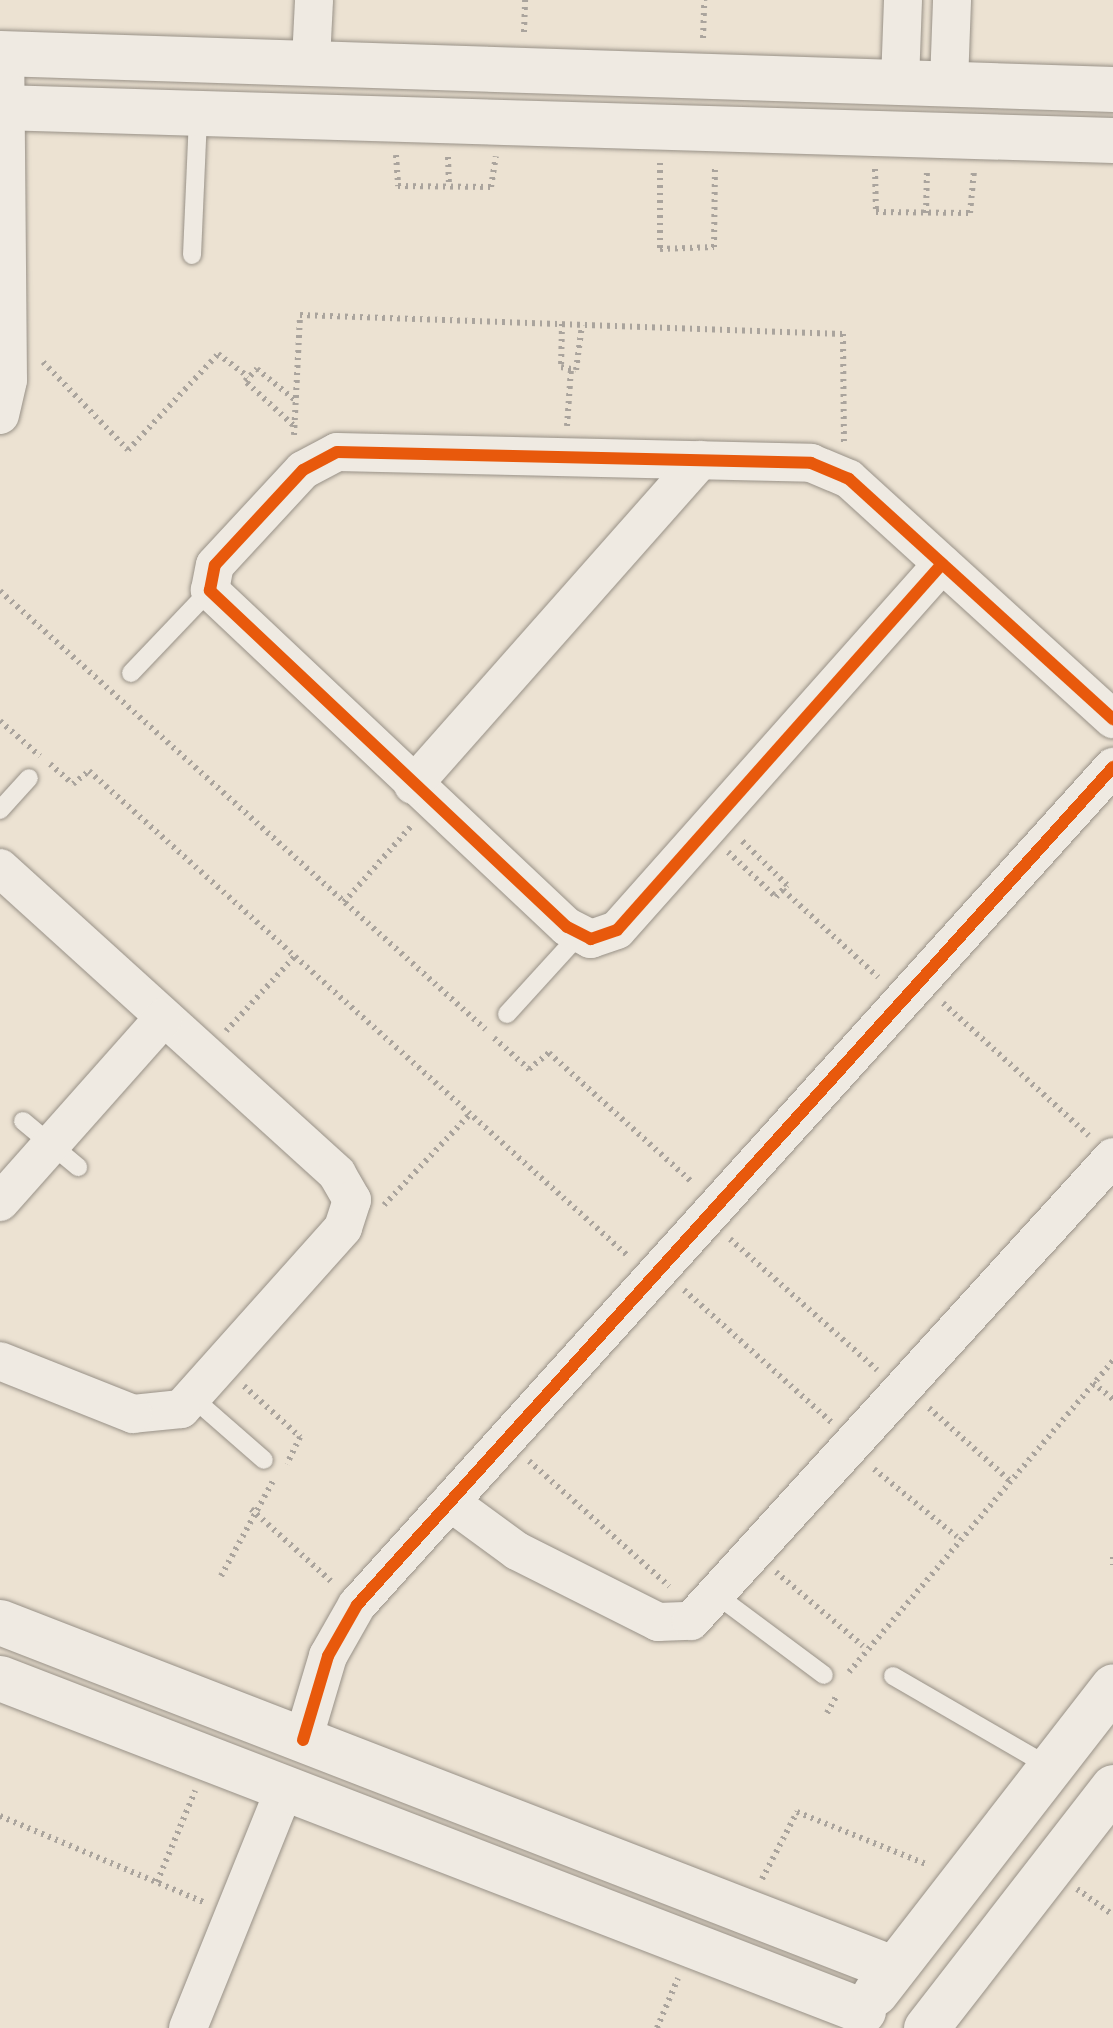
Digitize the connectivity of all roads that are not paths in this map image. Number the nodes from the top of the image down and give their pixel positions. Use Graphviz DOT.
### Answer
graph roads {
  1 [pos="314,0"];
  2 [pos="903,0"];
  3 [pos="952,0"];
  4 [pos="2,53"];
  5 [pos="311,60"];
  6 [pos="900,82"];
  7 [pos="949,83"];
  8 [pos="1113,89"];
  9 [pos="2,107"];
  10 [pos="198,112"];
  11 [pos="1113,140"];
  12 [pos="192,255"];
  13 [pos="0,416"];
  14 [pos="701,460"];
  15 [pos="942,564"];
  16 [pos="210,590"];
  17 [pos="131,674"];
  18 [pos="1113,719"];
  19 [pos="1113,768"];
  20 [pos="29,778"];
  21 [pos="422,794"];
  22 [pos="0,810"];
  23 [pos="0,868"];
  24 [pos="578,936"];
  25 [pos="506,1014"];
  26 [pos="164,1017"];
  27 [pos="1113,1157"];
  28 [pos="0,1202"];
  29 [pos="0,1362"];
  30 [pos="193,1398"];
  31 [pos="264,1460"];
  32 [pos="450,1502"];
  33 [pos="709,1605"];
  34 [pos="0,1622"];
  35 [pos="78,1652"];
  36 [pos="824,1675"];
  37 [pos="892,1676"];
  38 [pos="0,1678"];
  39 [pos="1113,1686"];
  40 [pos="62,1702"];
  41 [pos="303,1740"];
  42 [pos="1048,1766"];
  43 [pos="286,1786"];
  44 [pos="1113,1787"];
  45 [pos="1010,1812"];
  46 [pos="1061,1851"];
  47 [pos="892,1968"];
  48 [pos="857,2020"];
  49 [pos="200,2025"];
  50 [pos="926,2028"];
  1 -- 5 [label="street"];
  2 -- 6 [label="street"];
  3 -- 7 [label="street"];
  4 -- 5 [label="street"];
  4 -- 9 [label="street"];
  5 -- 6 [label="street"];
  6 -- 7 [label="street"];
  7 -- 8 [label="street"];
  9 -- 10 [label="street"];
  9 -- 13 [label="street"];
  10 -- 11 [label="street"];
  10 -- 12 [label="lane"];
  14 -- 15 [label="street"];
  14 -- 16 [label="street"];
  14 -- 21 [label="street"];
  15 -- 18 [label="street"];
  15 -- 24 [label="street"];
  16 -- 17 [label="lane"];
  16 -- 21 [label="street"];
  19 -- 32 [label="street"];
  20 -- 22 [label="lane"];
  21 -- 24 [label="street"];
  23 -- 26 [label="street"];
  24 -- 25 [label="lane"];
  26 -- 28 [label="street"];
  26 -- 30 [label="street"];
  27 -- 33 [label="street"];
  29 -- 30 [label="street"];
  30 -- 31 [label="lane"];
  32 -- 33 [label="street"];
  32 -- 41 [label="street"];
  33 -- 36 [label="lane"];
  34 -- 35 [label="street"];
  35 -- 40 [label="street"];
  35 -- 41 [label="street"];
  37 -- 42 [label="lane"];
  38 -- 40 [label="street"];
  39 -- 42 [label="street"];
  40 -- 43 [label="street"];
  41 -- 47 [label="street"];
  42 -- 45 [label="street"];
  43 -- 48 [label="street"];
  43 -- 49 [label="street"];
  44 -- 46 [label="street"];
  45 -- 46 [label="street"];
  45 -- 47 [label="street"];
  46 -- 50 [label="street"];
  47 -- 48 [label="street"];
}
